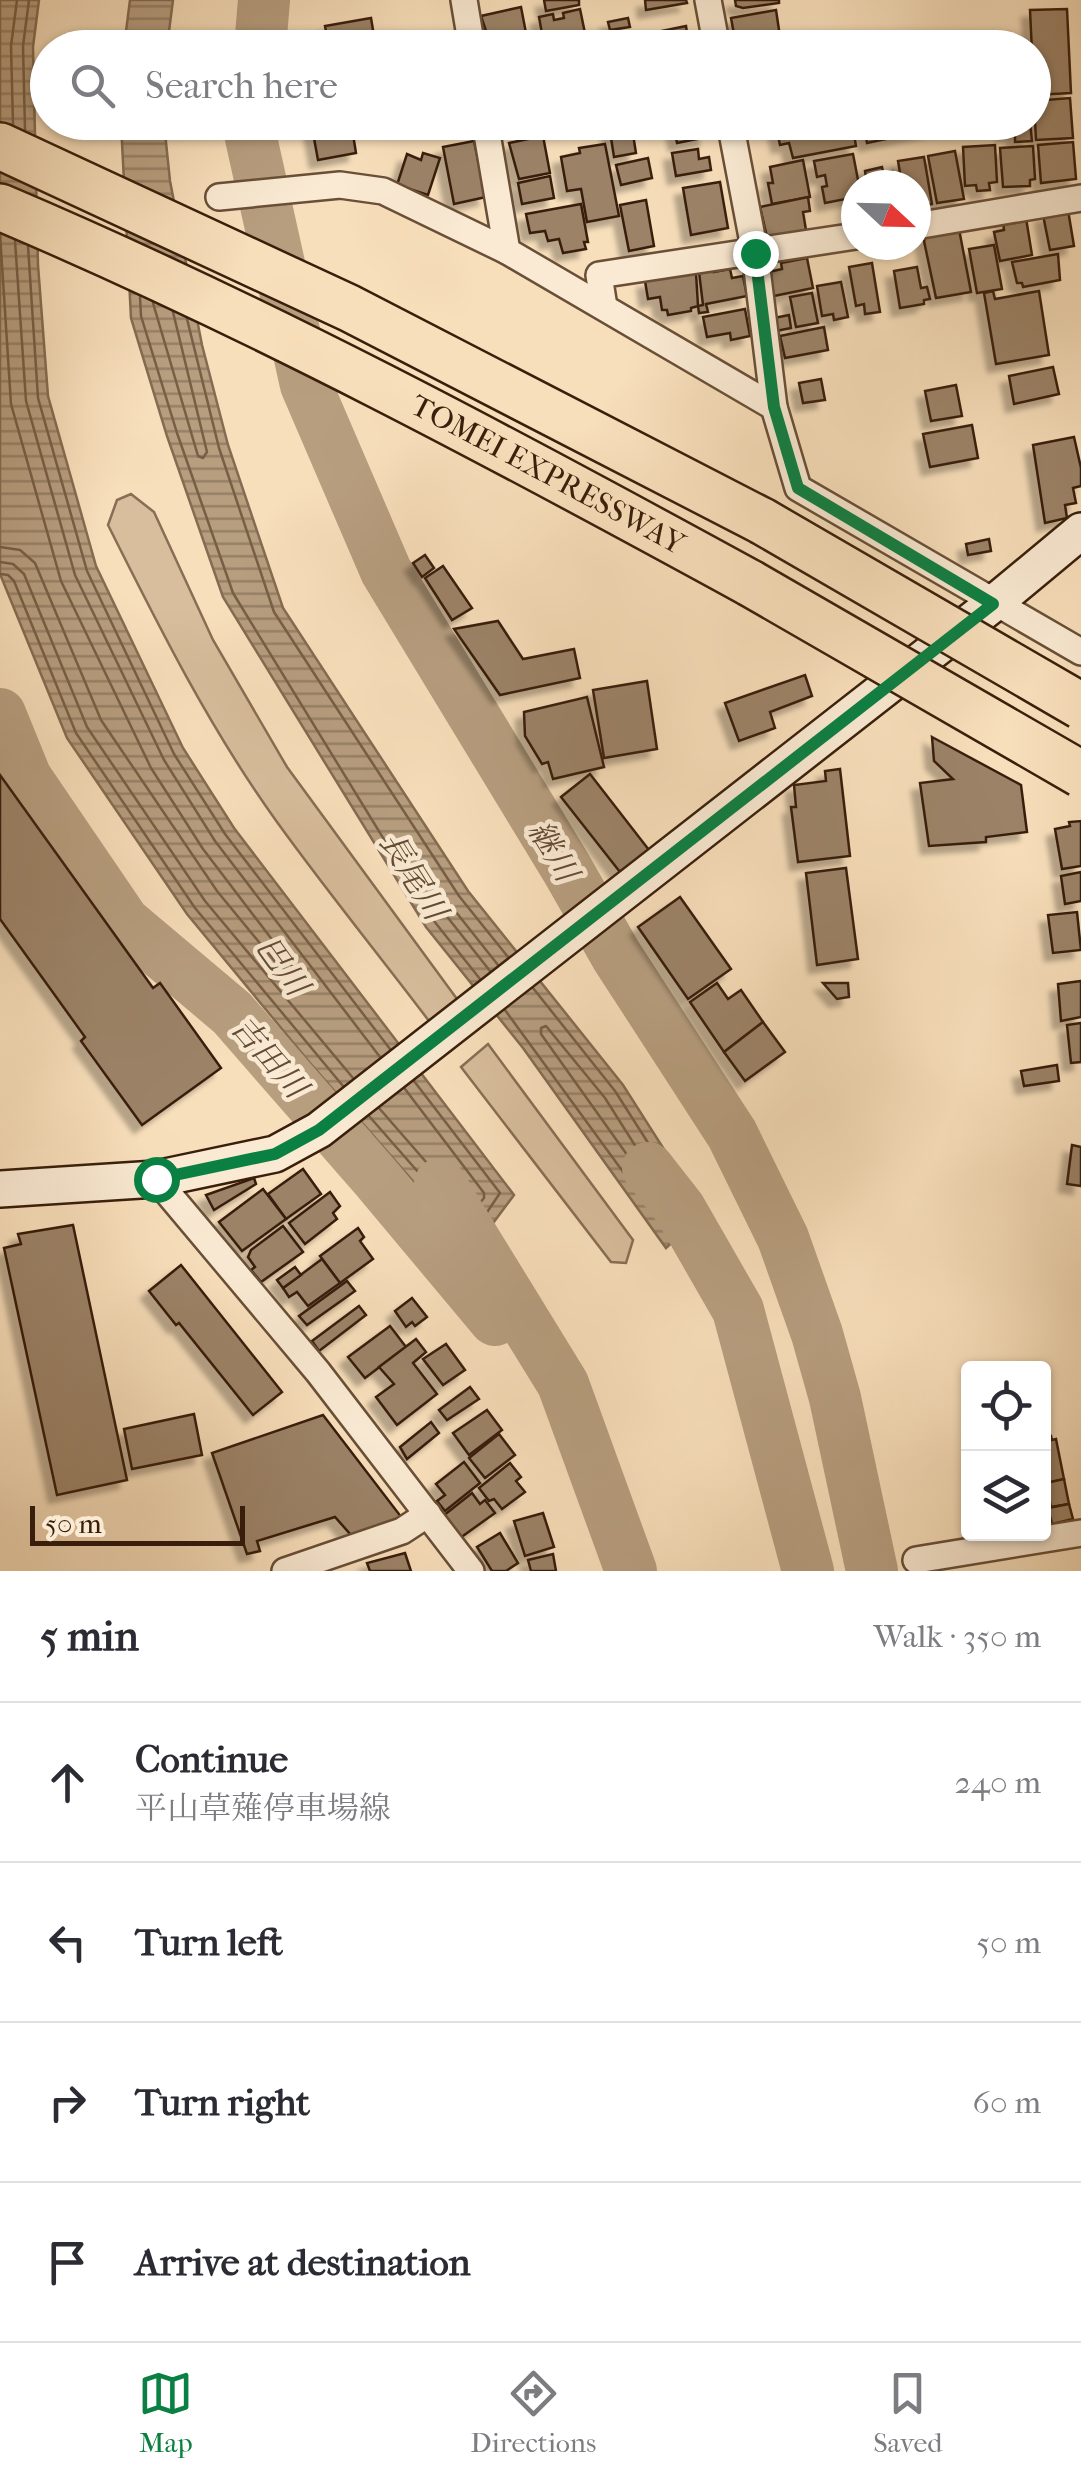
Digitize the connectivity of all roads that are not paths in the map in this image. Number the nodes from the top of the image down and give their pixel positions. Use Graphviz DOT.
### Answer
graph roads {
  1 [pos="464,0"];
  2 [pos="708,0"];
  3 [pos="469,30"];
  4 [pos="713,30"];
  5 [pos="488,140"];
  6 [pos="733,140"];
  7 [pos="0,146"];
  8 [pos="219,197"];
  9 [pos="1081,198"];
  10 [pos="0,207"];
  11 [pos="931,223"];
  12 [pos="841,239"];
  13 [pos="507,251"];
  14 [pos="755,253"];
  15 [pos="604,307"];
  16 [pos="774,407"];
  17 [pos="1081,531"];
  18 [pos="993,604"];
  19 [pos="1081,652"];
  20 [pos="1081,706"];
  21 [pos="1081,774"];
  22 [pos="156,1179"];
  23 [pos="0,1189"];
  24 [pos="428,1514"];
  25 [pos="1081,1533"];
  26 [pos="916,1560"];
  27 [pos="285,1571"];
  28 [pos="471,1571"];
  1 -- 3 [label="street"];
  2 -- 4 [label="street"];
  5 -- 13 [label="street"];
  6 -- 14 [label="street"];
  7 -- 20 [label="highway, TOMEI EXPRESSWAY, bridge"];
  8 -- 13 [label="street"];
  9 -- 11 [label="street"];
  10 -- 21 [label="highway, TOMEI EXPRESSWAY, bridge"];
  12 -- 14 [label="street"];
  13 -- 15 [label="street"];
  14 -- 15 [label="street"];
  14 -- 16 [label="street"];
  15 -- 16 [label="street"];
  16 -- 18 [label="street"];
  17 -- 18 [label="main road"];
  18 -- 19 [label="street"];
  18 -- 22 [label="main road"];
  22 -- 23 [label="main road"];
  22 -- 24 [label="street"];
  24 -- 27 [label="street"];
  24 -- 28 [label="street"];
  25 -- 26 [label="street"];
}
